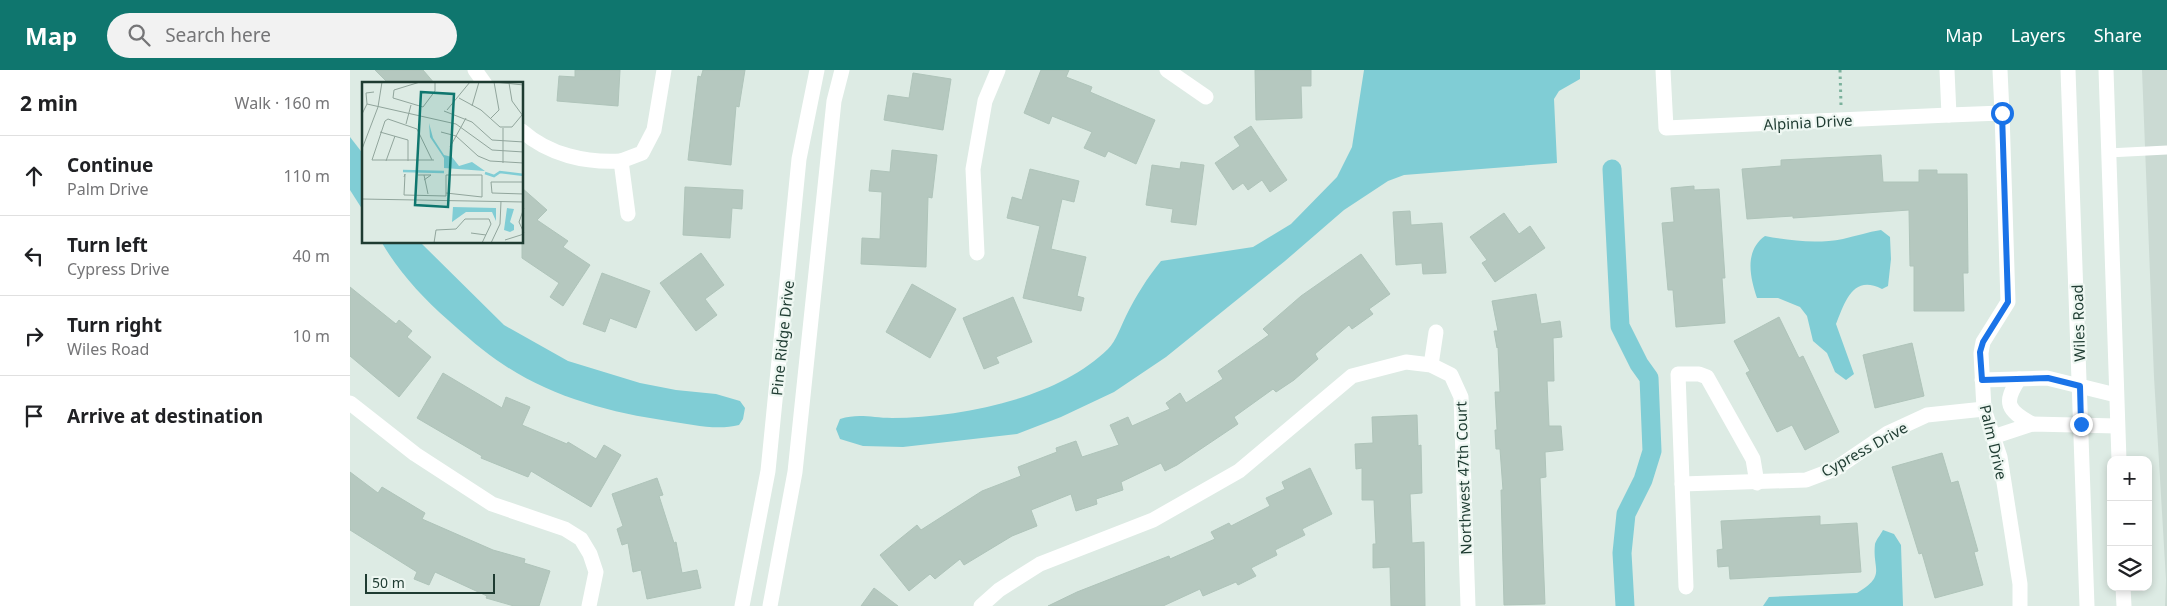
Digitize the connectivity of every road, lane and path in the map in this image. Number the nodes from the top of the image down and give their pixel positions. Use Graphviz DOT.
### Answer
graph roads {
  1 [pos="475,70"];
  2 [pos="664,70"];
  3 [pos="817,70"];
  4 [pos="842,70"];
  5 [pos="998,70"];
  6 [pos="1167,70"];
  7 [pos="1663,70"];
  8 [pos="1840,70"];
  9 [pos="1948,70"];
  10 [pos="2000,70"];
  11 [pos="2068,70"];
  12 [pos="2106,70"];
  13 [pos="483,82"];
  14 [pos="1206,97"];
  15 [pos="2002,113"];
  16 [pos="1949,115"];
  17 [pos="1842,120"];
  18 [pos="524,133"];
  19 [pos="2167,150"];
  20 [pos="2108,153"];
  21 [pos="621,161"];
  22 [pos="628,214"];
  23 [pos="978,253"];
  24 [pos="1436,332"];
  25 [pos="1431,365"];
  26 [pos="2019,379"];
  27 [pos="1982,380"];
  28 [pos="2080,386"];
  29 [pos="2116,395"];
  30 [pos="350,403"];
  31 [pos="1984,409"];
  32 [pos="2032,424"];
  33 [pos="2081,424"];
  34 [pos="2117,426"];
  35 [pos="1993,437"];
  36 [pos="2119,456"];
  37 [pos="1757,483"];
  38 [pos="1682,484"];
  39 [pos="1686,587"];
  40 [pos="2123,591"];
  41 [pos="589,606"];
  42 [pos="742,606"];
  43 [pos="770,606"];
  44 [pos="981,606"];
  45 [pos="1468,606"];
  46 [pos="2020,606"];
  47 [pos="2087,606"];
  48 [pos="2124,606"];
  1 -- 13 [label="street"];
  2 -- 21 [label="street"];
  3 -- 42 [label="street, Pine Ridge Drive"];
  4 -- 43 [label="street, Pine Ridge Drive"];
  5 -- 23 [label="street"];
  6 -- 14 [label="street"];
  7 -- 17 [label="street, Alpinia Drive"];
  8 -- 17 [label="path"];
  9 -- 16 [label="street"];
  10 -- 15 [label="street, Palm Drive"];
  11 -- 28 [label="street, Wiles Road"];
  12 -- 20 [label="street"];
  15 -- 16 [label="street"];
  15 -- 27 [label="street, Palm Drive"];
  16 -- 17 [label="street, Alpinia Drive"];
  18 -- 21 [label="street"];
  19 -- 20 [label="lane"];
  20 -- 29 [label="street"];
  21 -- 22 [label="street"];
  24 -- 25 [label="street"];
  25 -- 44 [label="street"];
  25 -- 45 [label="street, Northwest 47th Court"];
  26 -- 27 [label="street"];
  26 -- 28 [label="street"];
  26 -- 32 [label="street"];
  27 -- 31 [label="street, Palm Drive"];
  28 -- 29 [label="street"];
  28 -- 33 [label="street, Wiles Road"];
  29 -- 34 [label="street"];
  30 -- 41 [label="street"];
  31 -- 35 [label="street, Palm Drive"];
  31 -- 37 [label="street, Cypress Drive"];
  32 -- 33 [label="street"];
  32 -- 35 [label="street"];
  33 -- 34 [label="street"];
  33 -- 47 [label="street, Wiles Road"];
  34 -- 36 [label="street"];
  35 -- 46 [label="street, Palm Drive"];
  37 -- 38 [label="street, Cypress Drive"];
  37 -- 38 [label="street"];
  38 -- 39 [label="street"];
  40 -- 48 [label="street"];
}
